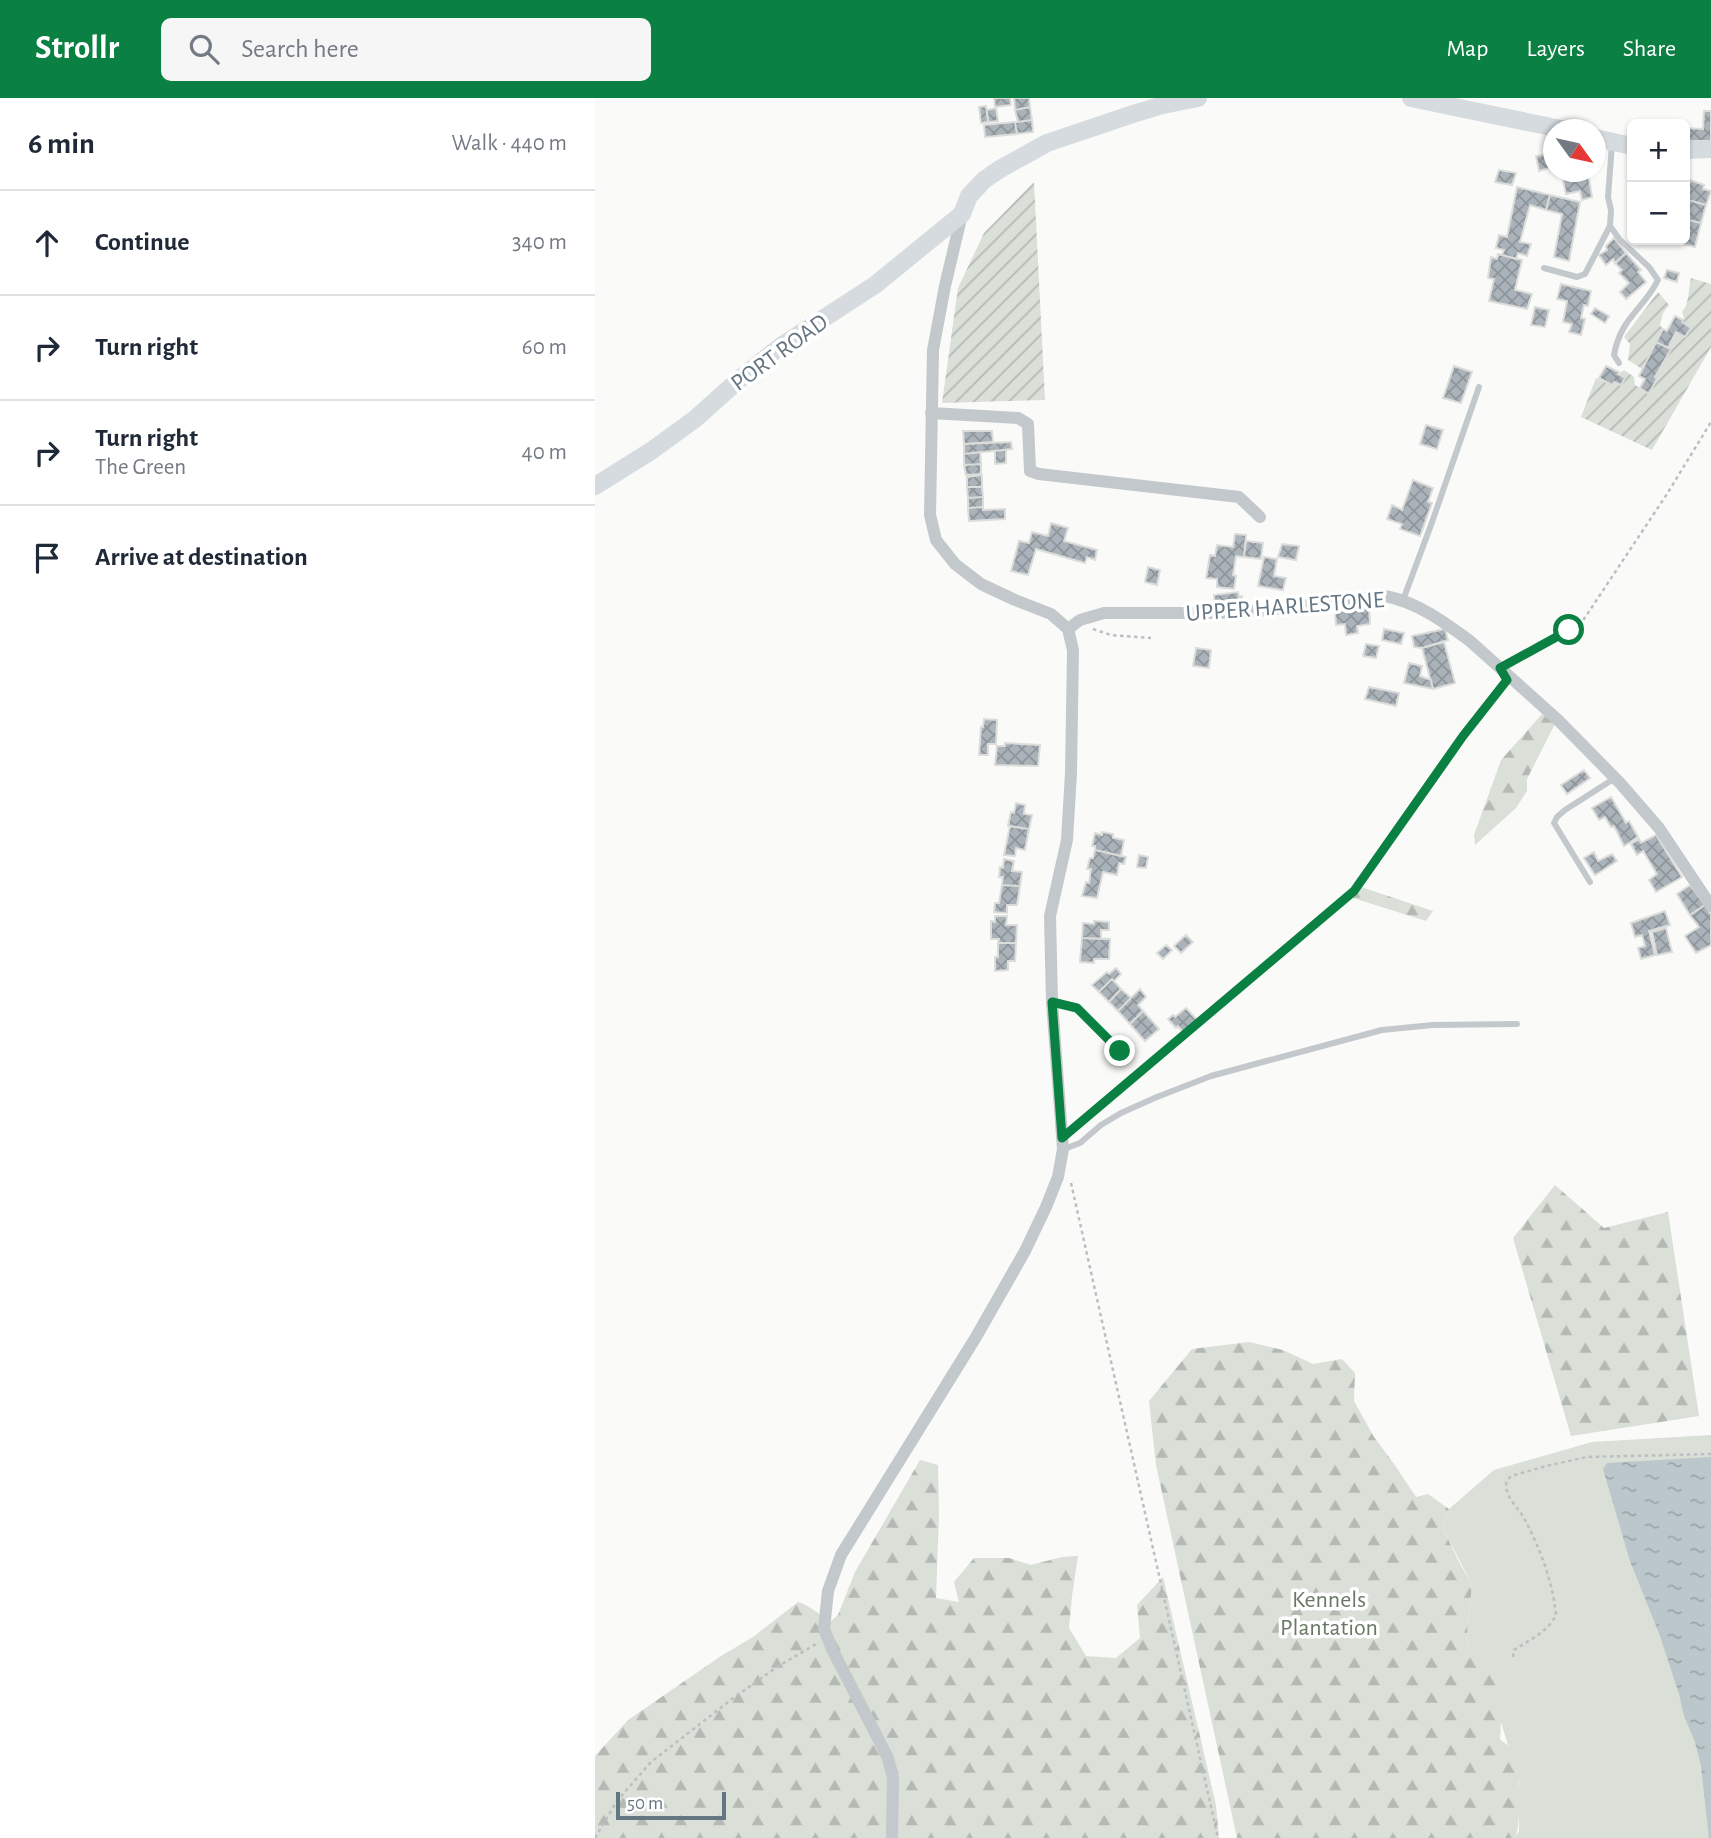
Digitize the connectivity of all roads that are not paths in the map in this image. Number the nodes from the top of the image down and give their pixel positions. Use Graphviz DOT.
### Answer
graph roads {
  1 [pos="1198,98"];
  2 [pos="1412,98"];
  3 [pos="1159,102"];
  4 [pos="1543,125"];
  5 [pos="1606,140"];
  6 [pos="1627,145"];
  7 [pos="1711,149"];
  8 [pos="1690,150"];
  9 [pos="1606,168"];
  10 [pos="962,214"];
  11 [pos="1611,226"];
  12 [pos="1544,268"];
  13 [pos="1619,363"];
  14 [pos="1479,387"];
  15 [pos="931,413"];
  16 [pos="595,486"];
  17 [pos="1260,517"];
  18 [pos="1402,600"];
  19 [pos="1072,625"];
  20 [pos="1615,778"];
  21 [pos="1590,882"];
  22 [pos="1711,905"];
  23 [pos="1052,1002"];
  24 [pos="1517,1024"];
  25 [pos="1120,1051"];
  26 [pos="1063,1144"];
  27 [pos="892,1838"];
  1 -- 3 [label="street"];
  2 -- 4 [label="street"];
  3 -- 10 [label="street"];
  5 -- 6 [label="street"];
  7 -- 8 [label="street"];
  9 -- 11 [label="lane"];
  10 -- 15 [label="street"];
  10 -- 16 [label="street, PORT ROAD"];
  11 -- 12 [label="lane"];
  11 -- 13 [label="lane"];
  14 -- 18 [label="lane"];
  15 -- 17 [label="street"];
  15 -- 19 [label="street"];
  18 -- 19 [label="street, UPPER HARLESTONE"];
  18 -- 20 [label="street, UPPER HARLESTONE"];
  19 -- 23 [label="street"];
  20 -- 21 [label="lane"];
  20 -- 22 [label="street, UPPER HARLESTONE"];
  23 -- 25 [label="lane"];
  23 -- 26 [label="street"];
  24 -- 26 [label="lane"];
  26 -- 27 [label="street"];
}
